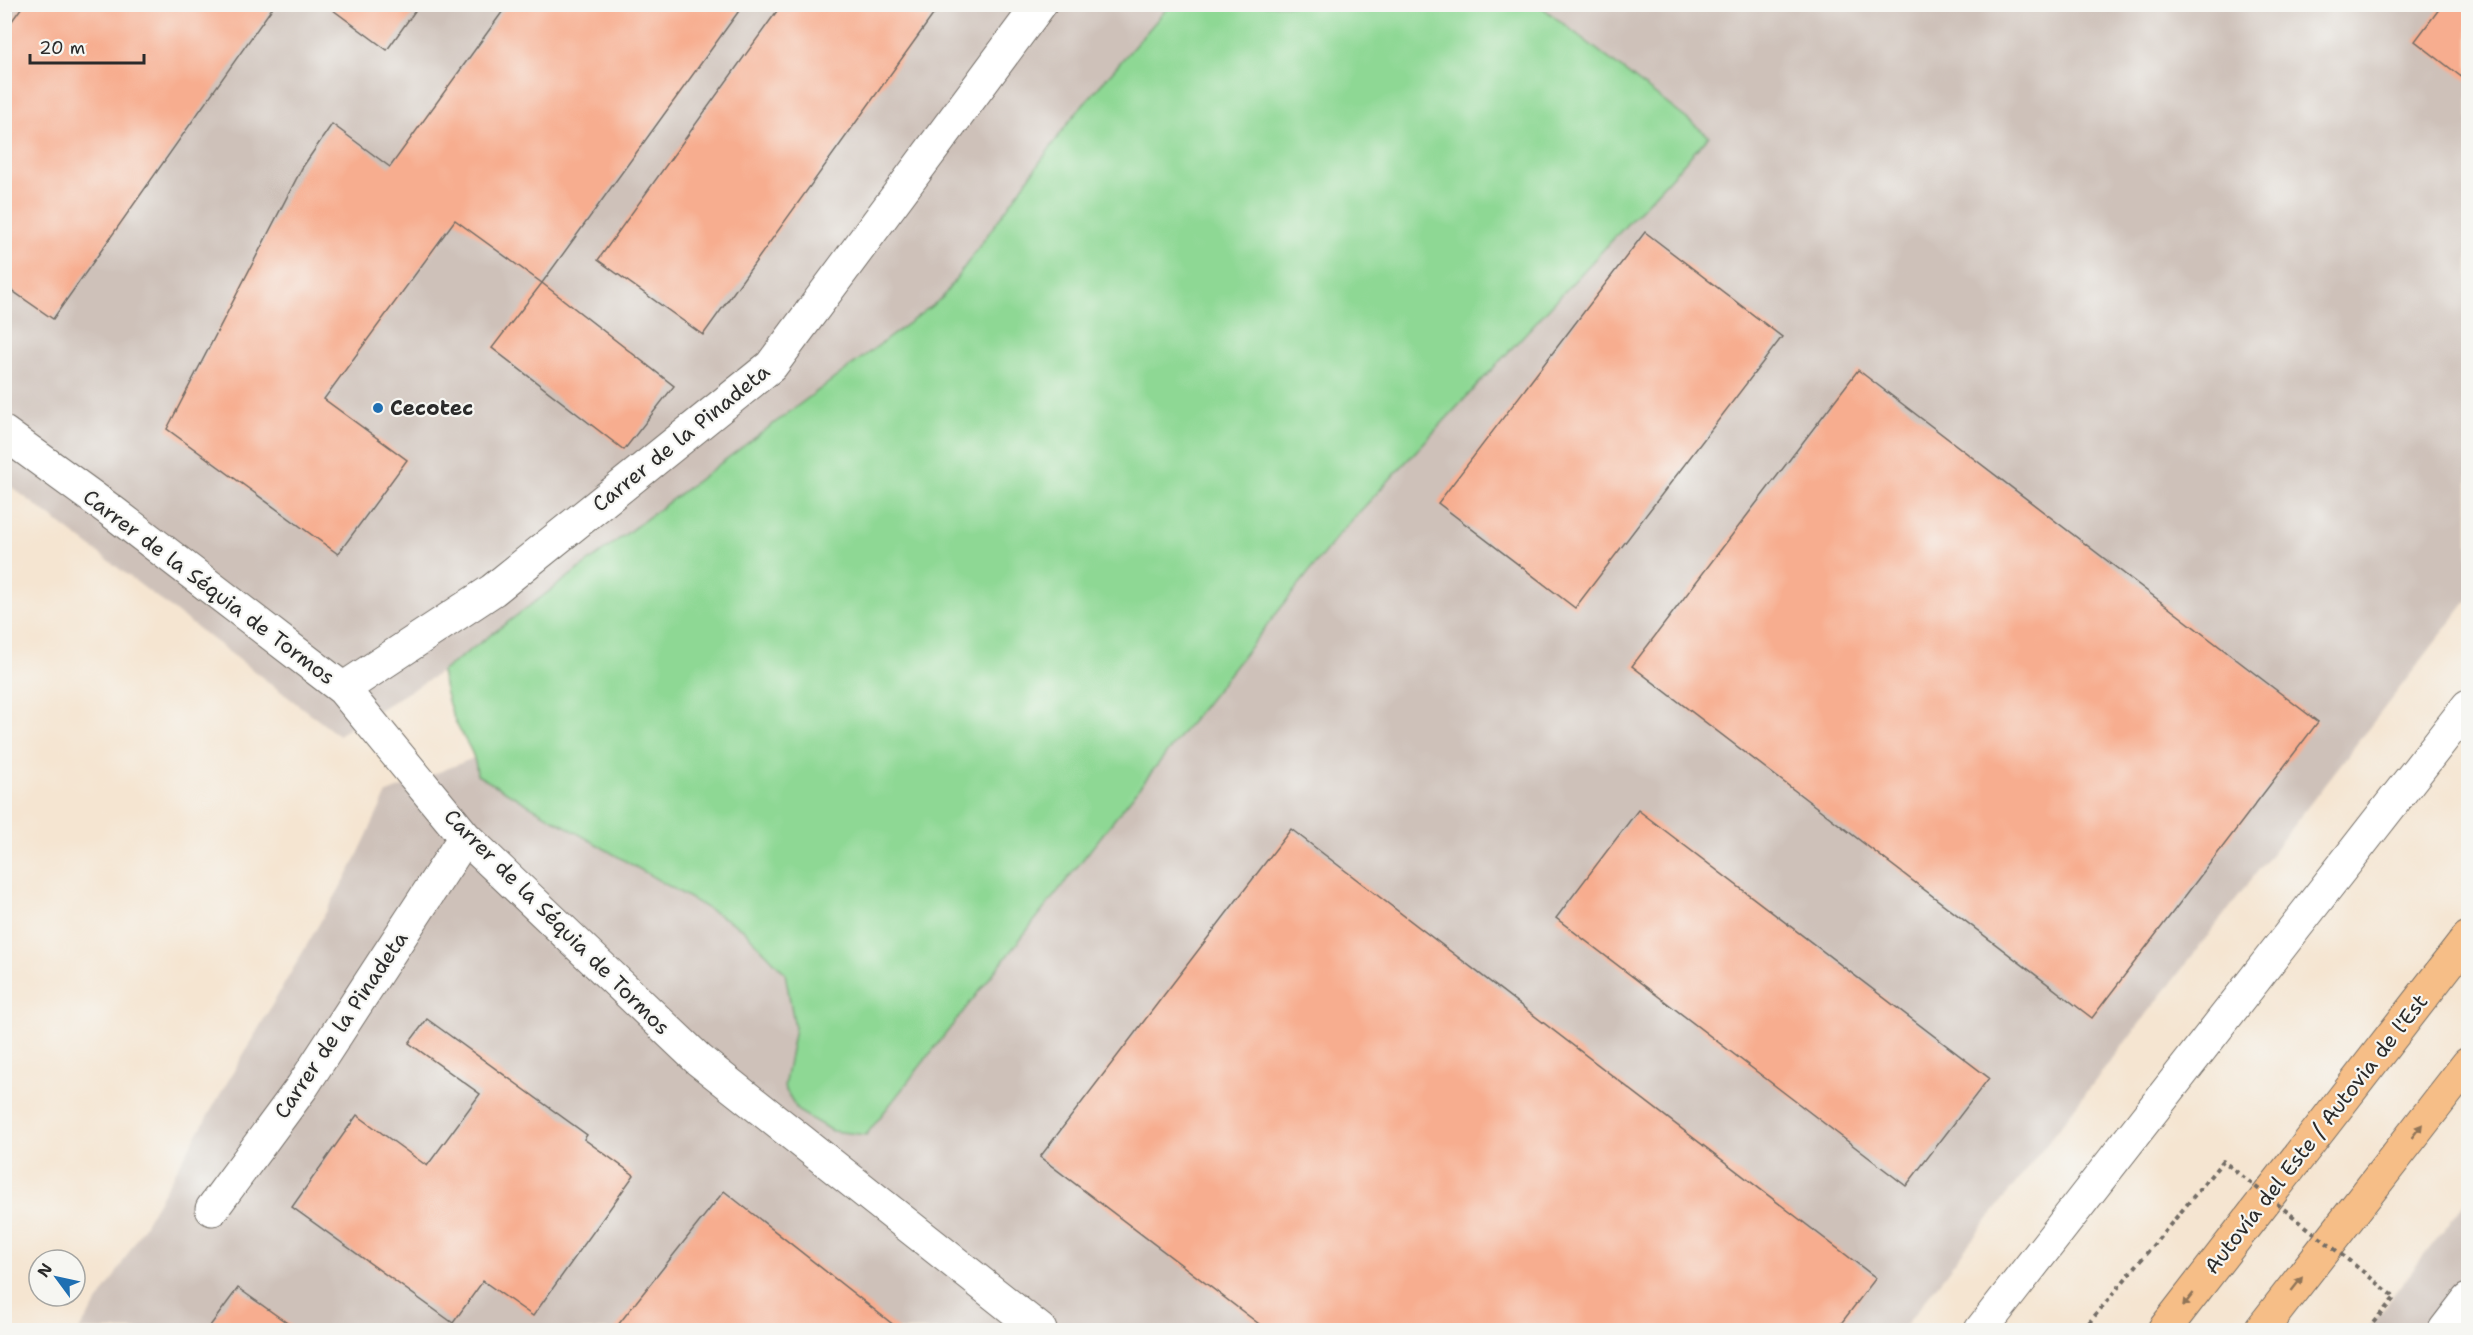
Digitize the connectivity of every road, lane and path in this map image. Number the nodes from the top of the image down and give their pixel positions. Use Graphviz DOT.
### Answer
graph roads {
  1 [pos="1040,4"];
  2 [pos="4,433"];
  3 [pos="343,689"];
  4 [pos="2469,705"];
  5 [pos="465,837"];
  6 [pos="2469,938"];
  7 [pos="2469,1064"];
  8 [pos="212,1209"];
  9 [pos="2469,1300"];
  10 [pos="1040,1330"];
  11 [pos="1981,1330"];
  12 [pos="2083,1330"];
  13 [pos="2164,1330"];
  14 [pos="2260,1330"];
  15 [pos="2367,1330"];
  16 [pos="2445,1330"];
  1 -- 3 [label="street, Carrer de la Pinadeta"];
  2 -- 3 [label="street, Carrer de la Séquia de Tormos"];
  3 -- 5 [label="street, Carrer de la Séquia de Tormos"];
  4 -- 11 [label="street"];
  5 -- 8 [label="street, Carrer de la Pinadeta"];
  5 -- 10 [label="street, Carrer de la Séquia de Tormos"];
  6 -- 13 [label="highway, Autovía del Este / Autovia de l'Est, one-way"];
  14 -- 7 [label="highway, one-way"];
  9 -- 16 [label="street"];
  12 -- 15 [label="path, bridge"];
}
